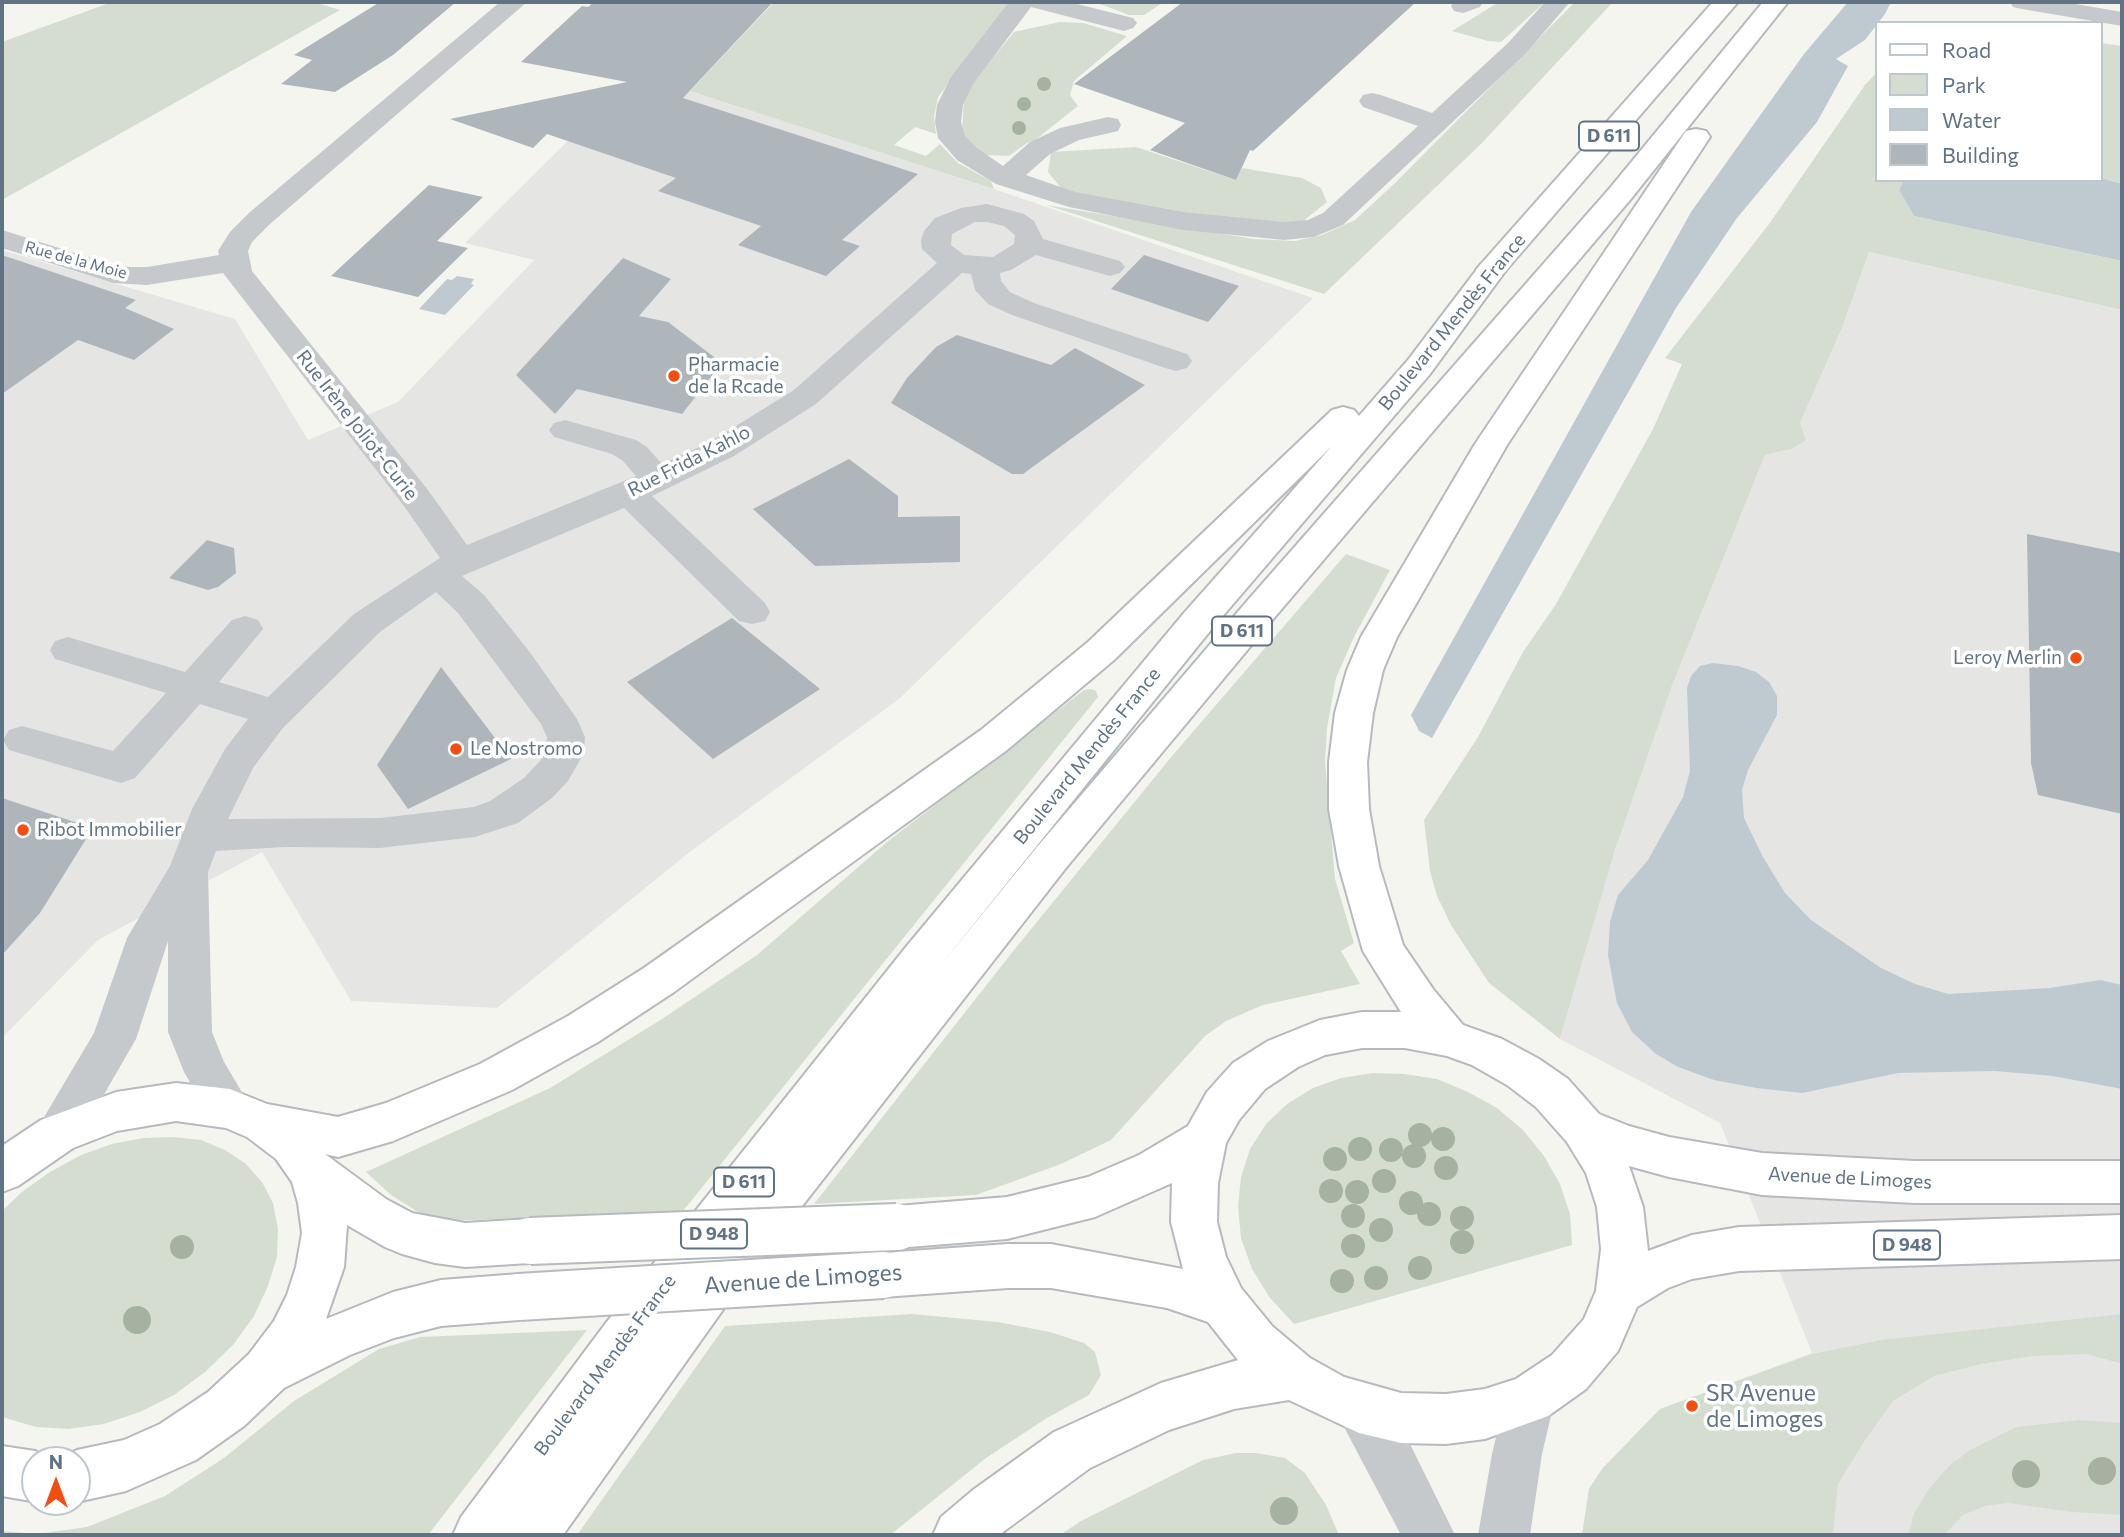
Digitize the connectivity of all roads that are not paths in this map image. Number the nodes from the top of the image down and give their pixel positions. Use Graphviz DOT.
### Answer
graph roads {
  1 [pos="515,2"];
  2 [pos="1022,2"];
  3 [pos="1040,2"];
  4 [pos="1558,2"];
  5 [pos="1726,2"];
  6 [pos="1776,2"];
  7 [pos="1794,2"];
  8 [pos="2022,2"];
  9 [pos="2122,19"];
  10 [pos="1124,23"];
  11 [pos="1372,101"];
  12 [pos="1436,123"];
  13 [pos="1108,125"];
  14 [pos="1017,182"];
  15 [pos="1001,215"];
  16 [pos="2,239"];
  17 [pos="1029,244"];
  18 [pos="233,262"];
  19 [pos="970,265"];
  20 [pos="1110,267"];
  21 [pos="1491,270"];
  22 [pos="1176,361"];
  23 [pos="565,430"];
  24 [pos="643,486"];
  25 [pos="449,568"];
  26 [pos="752,612"];
  27 [pos="245,629"];
  28 [pos="68,650"];
  29 [pos="192,688"];
  30 [pos="275,713"];
  31 [pos="22,740"];
  32 [pos="195,854"];
  33 [pos="1448,1038"];
  34 [pos="247,1116"];
  35 [pos="1583,1128"];
  36 [pos="57,1134"];
  37 [pos="1204,1140"];
  38 [pos="2,1171"];
  39 [pos="312,1174"];
  40 [pos="2122,1182"];
  41 [pos="2122,1237"];
  42 [pos="1620,1291"];
  43 [pos="1224,1304"];
  44 [pos="266,1371"];
  45 [pos="1293,1375"];
  46 [pos="1530,1399"];
  47 [pos="1359,1408"];
  48 [pos="2,1471"];
  49 [pos="91,1473"];
  50 [pos="21,1477"];
  51 [pos="479,1535"];
  52 [pos="531,1535"];
  53 [pos="959,1535"];
  54 [pos="1429,1535"];
  55 [pos="1504,1535"];
  1 -- 18 [label="street"];
  2 -- 14 [label="street"];
  3 -- 10 [label="street"];
  4 -- 12 [label="street"];
  5 -- 21 [label="main road, Boulevard Mendès France / D 611"];
  6 -- 52 [label="main road, Boulevard Mendès France / D 611"];
  7 -- 33 [label="main road"];
  8 -- 9 [label="street"];
  11 -- 12 [label="street"];
  12 -- 14 [label="street"];
  13 -- 14 [label="street"];
  14 -- 15 [label="street"];
  15 -- 17 [label="street"];
  15 -- 19 [label="street"];
  16 -- 18 [label="street, Rue de la Moie"];
  17 -- 19 [label="street, Rue Frida Kahlo"];
  17 -- 20 [label="street"];
  18 -- 25 [label="street, Rue Irène Joliot-Curie"];
  19 -- 22 [label="street"];
  19 -- 24 [label="street, Rue Frida Kahlo"];
  21 -- 34 [label="main road"];
  21 -- 51 [label="main road, Boulevard Mendès France / D 611"];
  23 -- 24 [label="street"];
  24 -- 25 [label="street, Rue Frida Kahlo"];
  24 -- 26 [label="street"];
  25 -- 30 [label="street"];
  25 -- 32 [label="street, Rue Irène Joliot-Curie"];
  27 -- 29 [label="street"];
  28 -- 29 [label="street"];
  29 -- 30 [label="street"];
  29 -- 31 [label="street"];
  30 -- 32 [label="street"];
  32 -- 34 [label="street"];
  32 -- 36 [label="street"];
  33 -- 35 [label="main road"];
  33 -- 37 [label="main road"];
  34 -- 36 [label="main road"];
  34 -- 39 [label="main road"];
  35 -- 40 [label="main road, Avenue de Limoges"];
  35 -- 42 [label="main road"];
  36 -- 38 [label="main road"];
  37 -- 39 [label="main road, D 948, bridge"];
  37 -- 43 [label="main road"];
  39 -- 44 [label="main road"];
  41 -- 42 [label="main road, D 948"];
  42 -- 46 [label="main road"];
  43 -- 44 [label="main road, Avenue de Limoges, bridge"];
  43 -- 45 [label="main road"];
  44 -- 49 [label="main road"];
  45 -- 47 [label="main road"];
  45 -- 53 [label="main road"];
  46 -- 47 [label="main road"];
  46 -- 55 [label="street"];
  47 -- 54 [label="street"];
  48 -- 50 [label="main road"];
}
